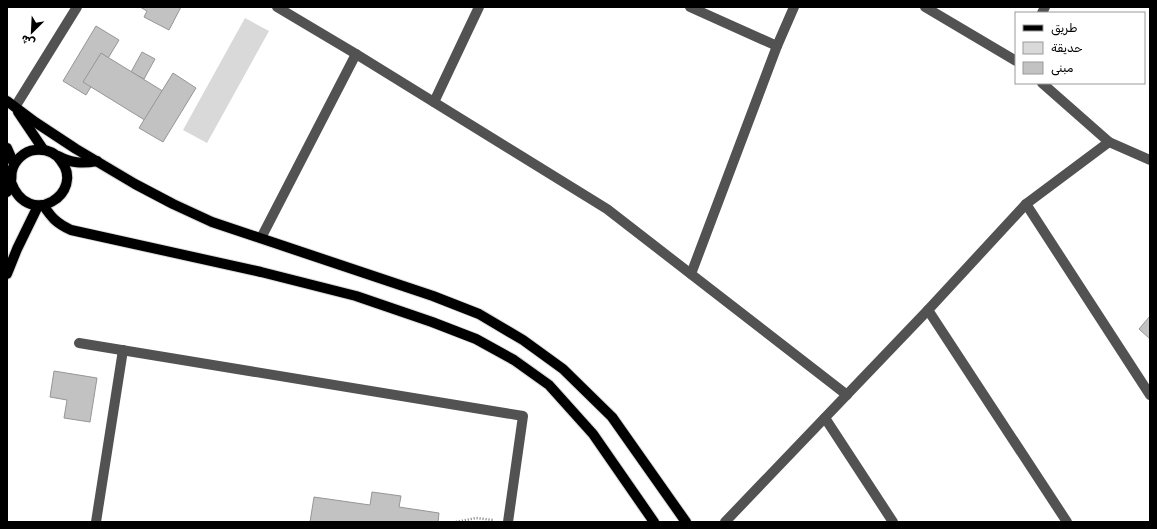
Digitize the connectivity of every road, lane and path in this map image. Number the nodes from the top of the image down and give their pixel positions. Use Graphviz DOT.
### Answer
graph roads {
  1 [pos="77,7"];
  2 [pos="277,7"];
  3 [pos="479,7"];
  4 [pos="690,7"];
  5 [pos="794,7"];
  6 [pos="925,7"];
  7 [pos="777,46"];
  8 [pos="356,54"];
  9 [pos="1015,60"];
  10 [pos="1043,84"];
  11 [pos="7,100"];
  12 [pos="434,102"];
  13 [pos="15,107"];
  14 [pos="1109,142"];
  15 [pos="7,148"];
  16 [pos="42,149"];
  17 [pos="58,156"];
  18 [pos="1150,160"];
  19 [pos="97,161"];
  20 [pos="14,164"];
  21 [pos="12,182"];
  22 [pos="7,192"];
  23 [pos="1026,204"];
  24 [pos="41,205"];
  25 [pos="261,238"];
  26 [pos="7,274"];
  27 [pos="691,274"];
  28 [pos="928,310"];
  29 [pos="79,343"];
  30 [pos="123,350"];
  31 [pos="847,395"];
  32 [pos="1150,395"];
  33 [pos="825,418"];
  34 [pos="96,522"];
  35 [pos="456,522"];
  36 [pos="508,522"];
  37 [pos="654,522"];
  38 [pos="686,522"];
  39 [pos="725,522"];
  40 [pos="893,522"];
  41 [pos="1067,522"];
  1 -- 13 [label="street"];
  2 -- 8 [label="street"];
  3 -- 12 [label="street"];
  4 -- 7 [label="street"];
  5 -- 7 [label="street"];
  6 -- 9 [label="street"];
  7 -- 27 [label="street"];
  8 -- 12 [label="street"];
  8 -- 25 [label="street"];
  10 -- 14 [label="street"];
  11 -- 13 [label="main road"];
  12 -- 27 [label="street"];
  13 -- 16 [label="main road"];
  13 -- 19 [label="main road"];
  14 -- 18 [label="street"];
  14 -- 23 [label="street"];
  15 -- 20 [label="main road"];
  16 -- 17 [label="main road"];
  16 -- 20 [label="main road"];
  17 -- 19 [label="main road"];
  17 -- 24 [label="main road"];
  19 -- 25 [label="main road"];
  20 -- 21 [label="main road"];
  21 -- 22 [label="main road"];
  21 -- 24 [label="main road"];
  23 -- 28 [label="street"];
  23 -- 32 [label="street"];
  24 -- 26 [label="main road"];
  24 -- 37 [label="main road"];
  25 -- 38 [label="main road"];
  27 -- 31 [label="street"];
  28 -- 31 [label="street"];
  28 -- 41 [label="street"];
  29 -- 30 [label="street"];
  30 -- 34 [label="street"];
  30 -- 36 [label="street"];
  31 -- 33 [label="street"];
  33 -- 39 [label="street"];
  33 -- 40 [label="street"];
  35 -- 36 [label="path"];
}
